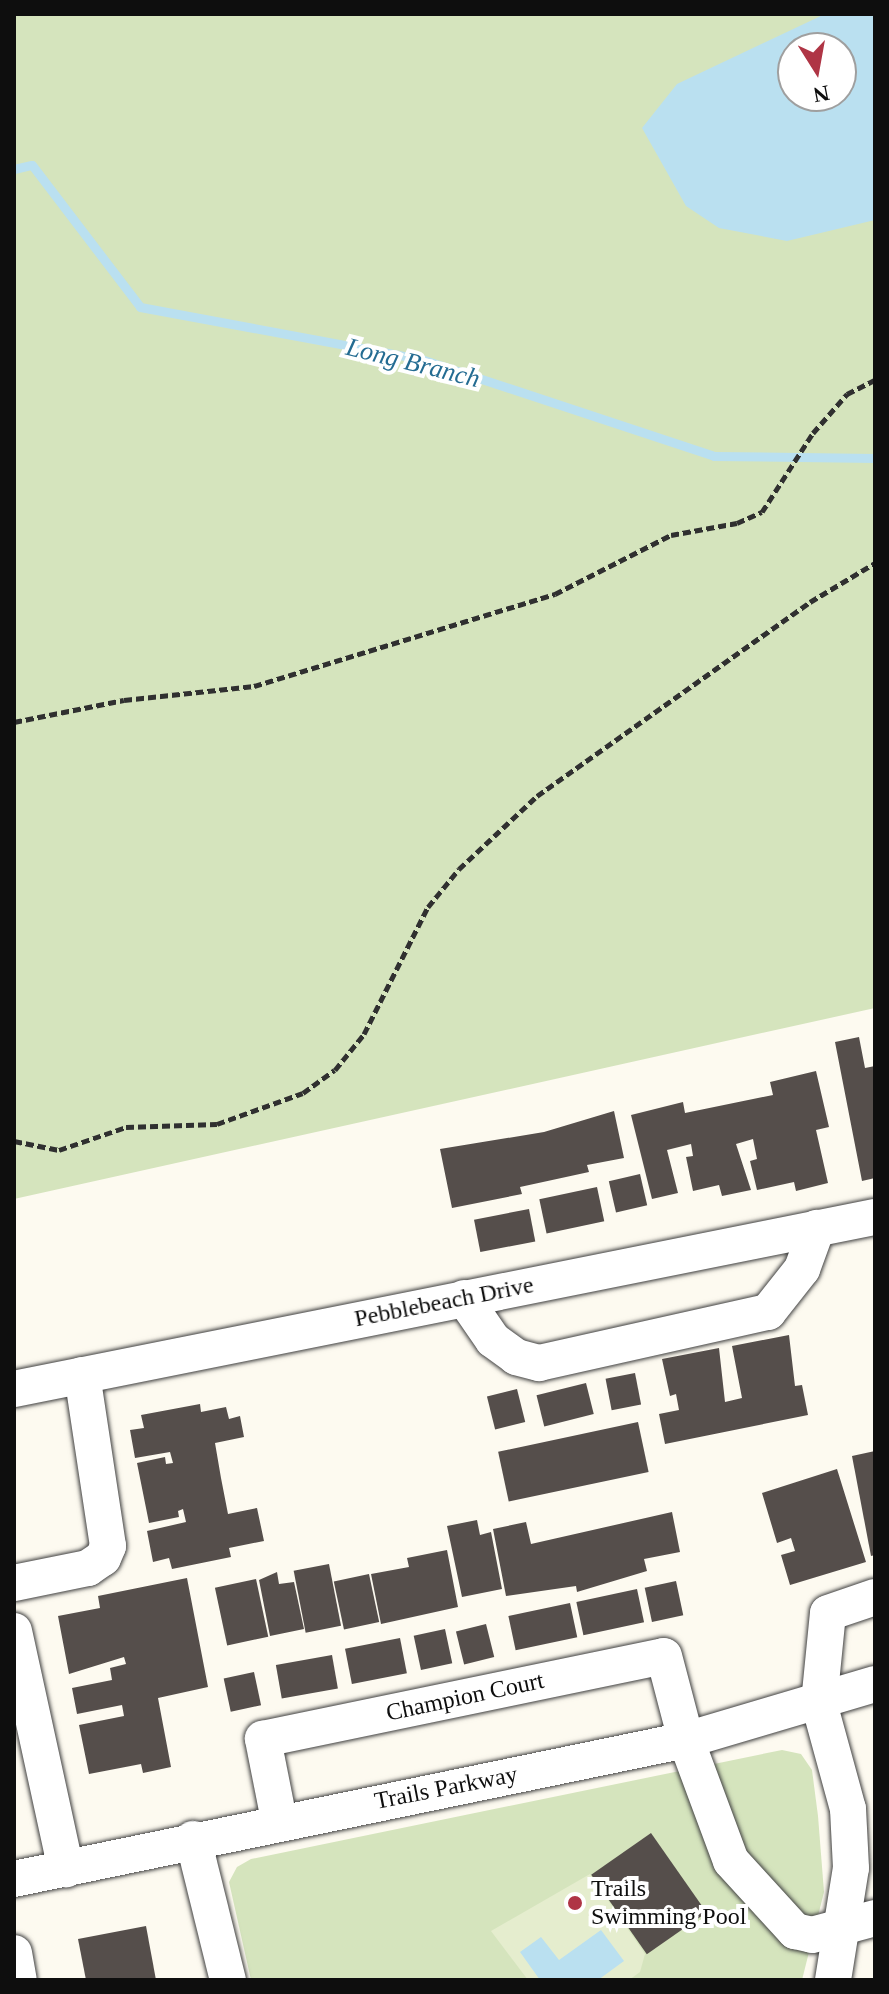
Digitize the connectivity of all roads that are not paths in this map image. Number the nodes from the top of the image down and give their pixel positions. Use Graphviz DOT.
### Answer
graph roads {
  1 [pos="875,1217"];
  2 [pos="817,1228"];
  3 [pos="464,1298"];
  4 [pos="82,1375"];
  5 [pos="14,1389"];
  6 [pos="14,1583"];
  7 [pos="875,1597"];
  8 [pos="14,1631"];
  9 [pos="875,1684"];
  10 [pos="819,1703"];
  11 [pos="686,1740"];
  12 [pos="279,1820"];
  13 [pos="193,1839"];
  14 [pos="66,1869"];
  15 [pos="14,1879"];
  16 [pos="859,1922"];
  17 [pos="14,1953"];
  18 [pos="19,1980"];
  19 [pos="228,1980"];
  20 [pos="833,1980"];
  1 -- 2 [label="street, Pebblebeach Drive"];
  2 -- 3 [label="street, Pebblebeach Drive"];
  2 -- 3 [label="street"];
  3 -- 4 [label="street, Pebblebeach Drive"];
  4 -- 5 [label="street, Pebblebeach Drive"];
  4 -- 6 [label="street"];
  7 -- 10 [label="street"];
  8 -- 14 [label="street"];
  9 -- 10 [label="street, Trails Parkway"];
  10 -- 11 [label="street, Trails Parkway"];
  10 -- 16 [label="street"];
  11 -- 12 [label="street, Trails Parkway"];
  11 -- 12 [label="street, Champion Court"];
  11 -- 16 [label="street"];
  12 -- 13 [label="street, Trails Parkway"];
  13 -- 14 [label="street, Trails Parkway"];
  13 -- 19 [label="street"];
  14 -- 15 [label="street, Trails Parkway"];
  16 -- 20 [label="street"];
  17 -- 18 [label="street"];
}
